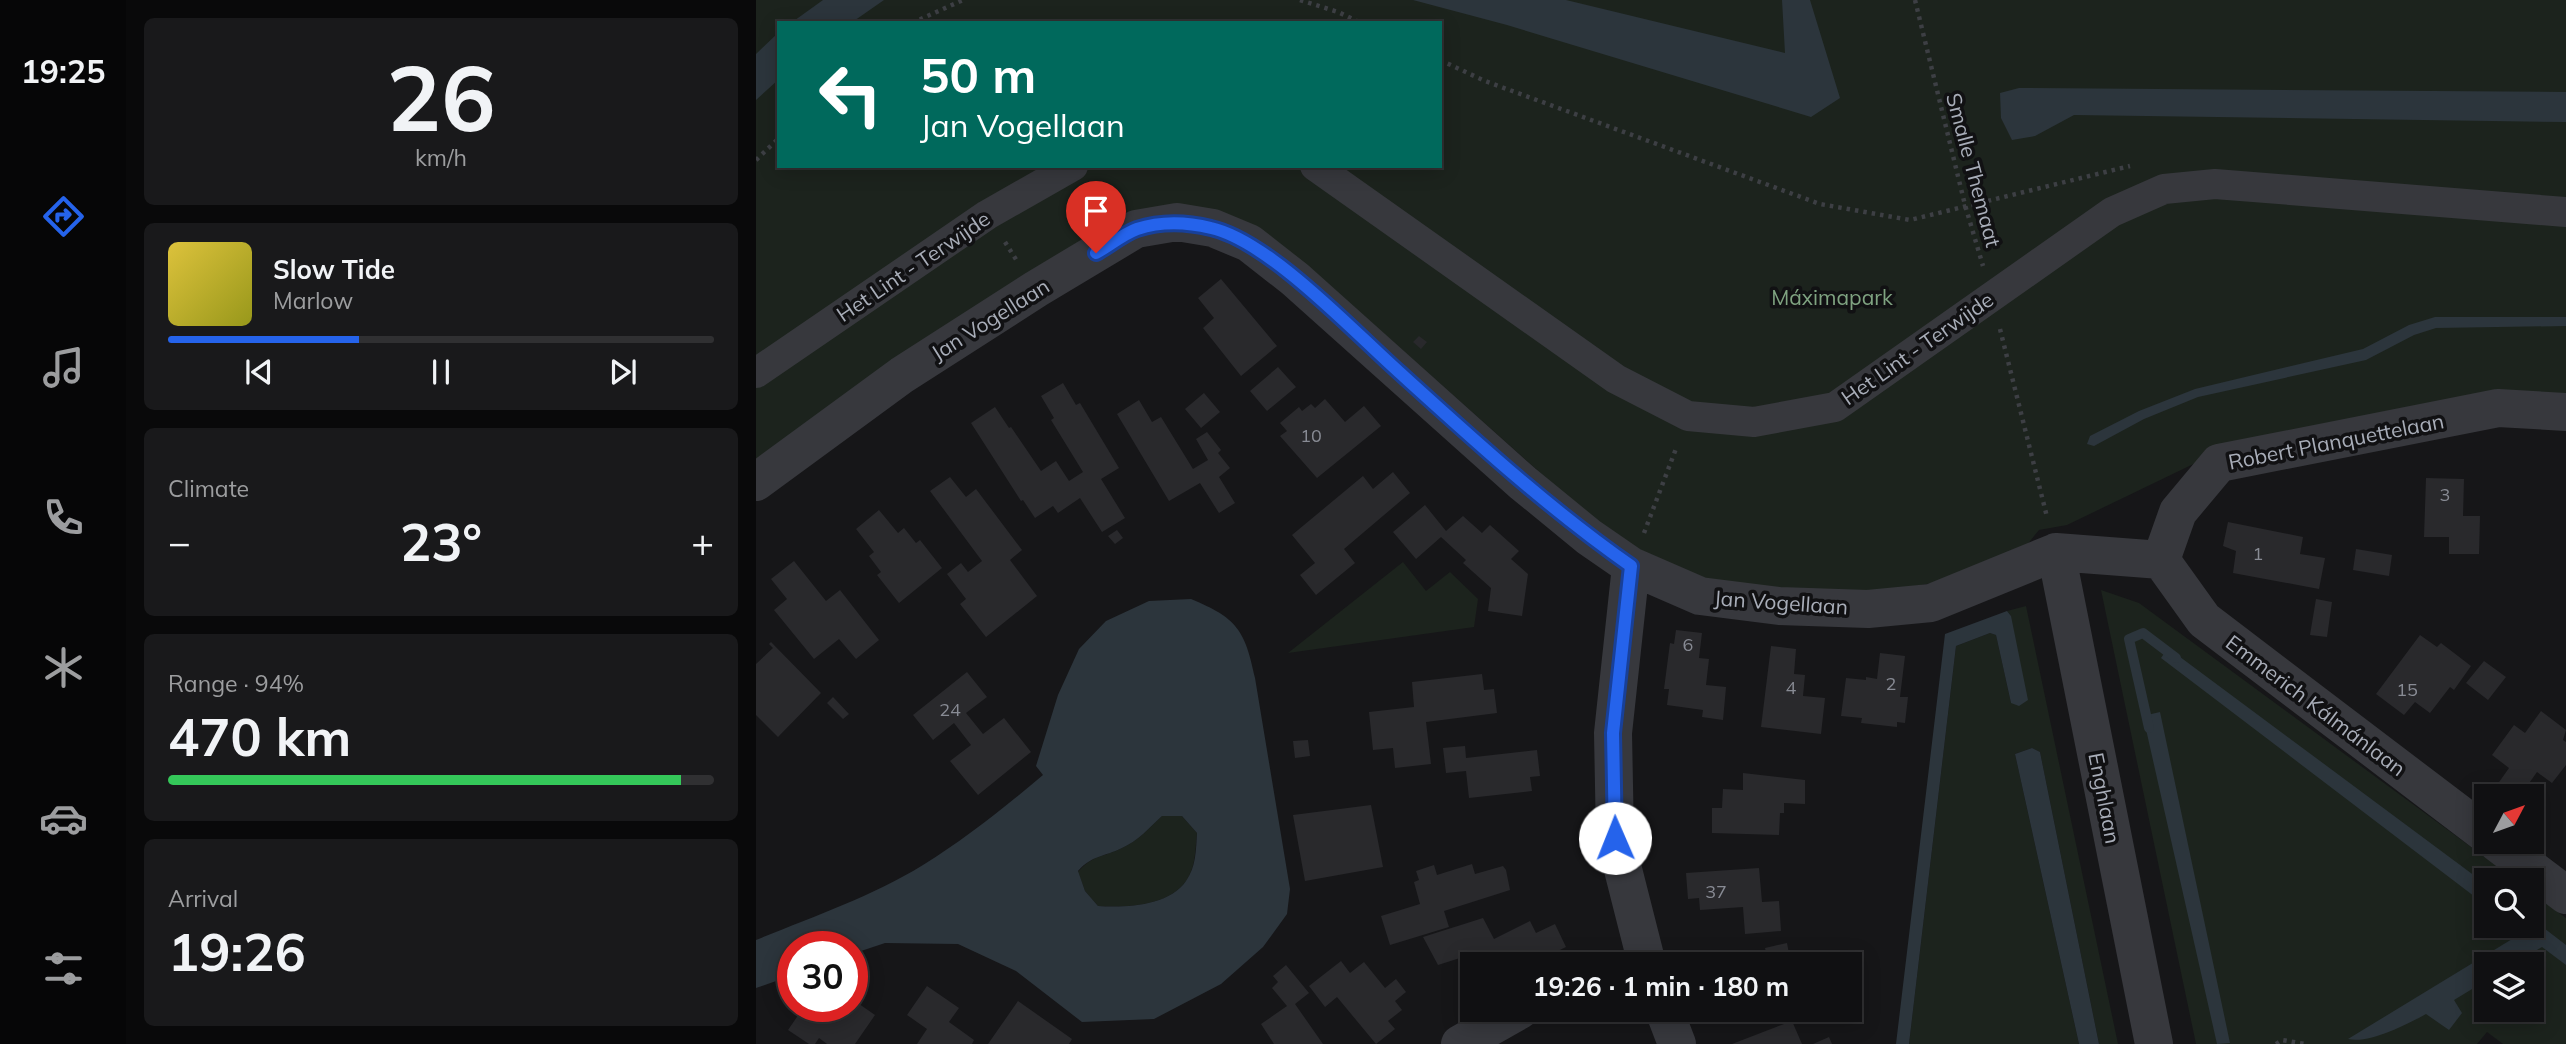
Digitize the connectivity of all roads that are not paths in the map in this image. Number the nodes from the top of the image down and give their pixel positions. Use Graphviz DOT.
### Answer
graph roads {
  1 [pos="1069,168"];
  2 [pos="1318,168"];
  3 [pos="2566,212"];
  4 [pos="756,373"];
  5 [pos="2566,412"];
  6 [pos="756,482"];
  7 [pos="2056,552"];
  8 [pos="2161,560"];
  9 [pos="1631,566"];
  10 [pos="2474,825"];
  11 [pos="2512,854"];
  12 [pos="2566,895"];
  13 [pos="1634,952"];
  14 [pos="1499,1022"];
  15 [pos="1669,1022"];
  16 [pos="1460,1044"];
  17 [pos="1677,1044"];
  18 [pos="2154,1044"];
  1 -- 4 [label="street, Het Lint - Terwijde"];
  2 -- 3 [label="street, Het Lint - Terwijde"];
  5 -- 8 [label="street, Robert Planquettelaan"];
  6 -- 9 [label="street, Jan Vogellaan"];
  7 -- 8 [label="street, Jan Vogellaan"];
  7 -- 9 [label="street, Jan Vogellaan"];
  7 -- 18 [label="street, Enghlaan"];
  8 -- 10 [label="street, Emmerich Kálmánlaan"];
  9 -- 13 [label="street"];
  11 -- 12 [label="street"];
  14 -- 16 [label="street"];
  15 -- 17 [label="street"];
}
